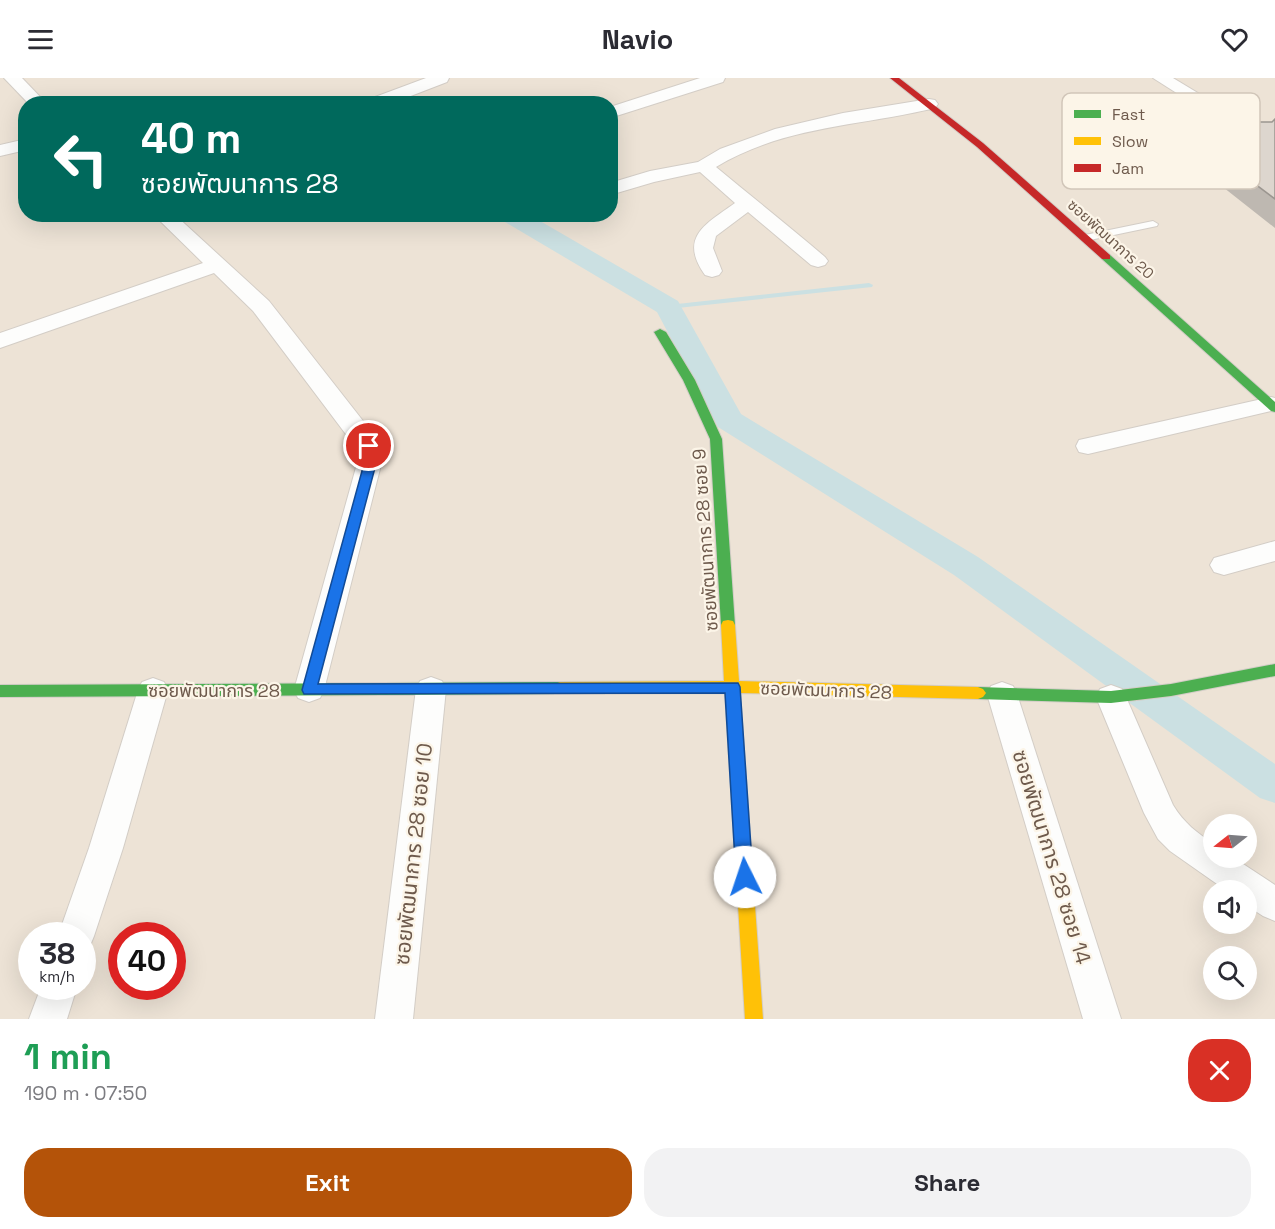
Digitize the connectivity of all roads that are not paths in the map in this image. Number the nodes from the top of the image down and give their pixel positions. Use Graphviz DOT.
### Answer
graph roads {
  1 [pos="12,78"];
  2 [pos="717,78"];
  3 [pos="894,78"];
  4 [pos="1161,78"];
  5 [pos="429,80"];
  6 [pos="1186,93"];
  7 [pos="31,96"];
  8 [pos="392,96"];
  9 [pos="929,104"];
  10 [pos="618,110"];
  11 [pos="18,146"];
  12 [pos="0,151"];
  13 [pos="704,166"];
  14 [pos="618,187"];
  15 [pos="747,202"];
  16 [pos="171,222"];
  17 [pos="1153,224"];
  18 [pos="1085,238"];
  19 [pos="818,261"];
  20 [pos="218,265"];
  21 [pos="712,271"];
  22 [pos="660,332"];
  23 [pos="0,341"];
  24 [pos="1273,406"];
  25 [pos="1088,446"];
  26 [pos="1275,551"];
  27 [pos="1224,565"];
  28 [pos="1275,670"];
  29 [pos="733,687"];
  30 [pos="431,689"];
  31 [pos="153,690"];
  32 [pos="309,690"];
  33 [pos="0,691"];
  34 [pos="1002,694"];
  35 [pos="1111,697"];
  36 [pos="1275,905"];
  37 [pos="81,922"];
  38 [pos="54,1000"];
  39 [pos="48,1019"];
  40 [pos="394,1019"];
  41 [pos="754,1019"];
  42 [pos="1102,1019"];
  1 -- 7 [label="street"];
  2 -- 10 [label="street"];
  3 -- 9 [label="street, ซอยพัฒนาการ 20"];
  4 -- 6 [label="street"];
  5 -- 8 [label="street"];
  9 -- 13 [label="street"];
  9 -- 18 [label="street, ซอยพัฒนาการ 20"];
  11 -- 12 [label="street"];
  13 -- 14 [label="street"];
  13 -- 15 [label="street"];
  15 -- 19 [label="street"];
  15 -- 21 [label="street"];
  16 -- 20 [label="street"];
  17 -- 18 [label="lane"];
  18 -- 24 [label="street, ซอยพัฒนาการ 20"];
  20 -- 23 [label="street"];
  20 -- 32 [label="street"];
  22 -- 29 [label="street, ซอยพัฒนาการ 28 ซอย 9"];
  24 -- 25 [label="street"];
  26 -- 27 [label="street"];
  28 -- 35 [label="street, ซอยพัฒนาการ 28"];
  29 -- 30 [label="street, ซอยพัฒนาการ 28"];
  29 -- 34 [label="street, ซอยพัฒนาการ 28"];
  29 -- 41 [label="street, ซอยพัฒนาการ 28 ซอย 9"];
  30 -- 32 [label="street, ซอยพัฒนาการ 28"];
  30 -- 40 [label="street, ซอยพัฒนาการ 28 ซอย 10"];
  31 -- 32 [label="street, ซอยพัฒนาการ 28"];
  31 -- 33 [label="street, ซอยพัฒนาการ 28"];
  31 -- 37 [label="street"];
  34 -- 35 [label="street, ซอยพัฒนาการ 28"];
  34 -- 42 [label="street, ซอยพัฒนาการ 28 ซอย 14"];
  35 -- 36 [label="street"];
  38 -- 39 [label="street"];
}
